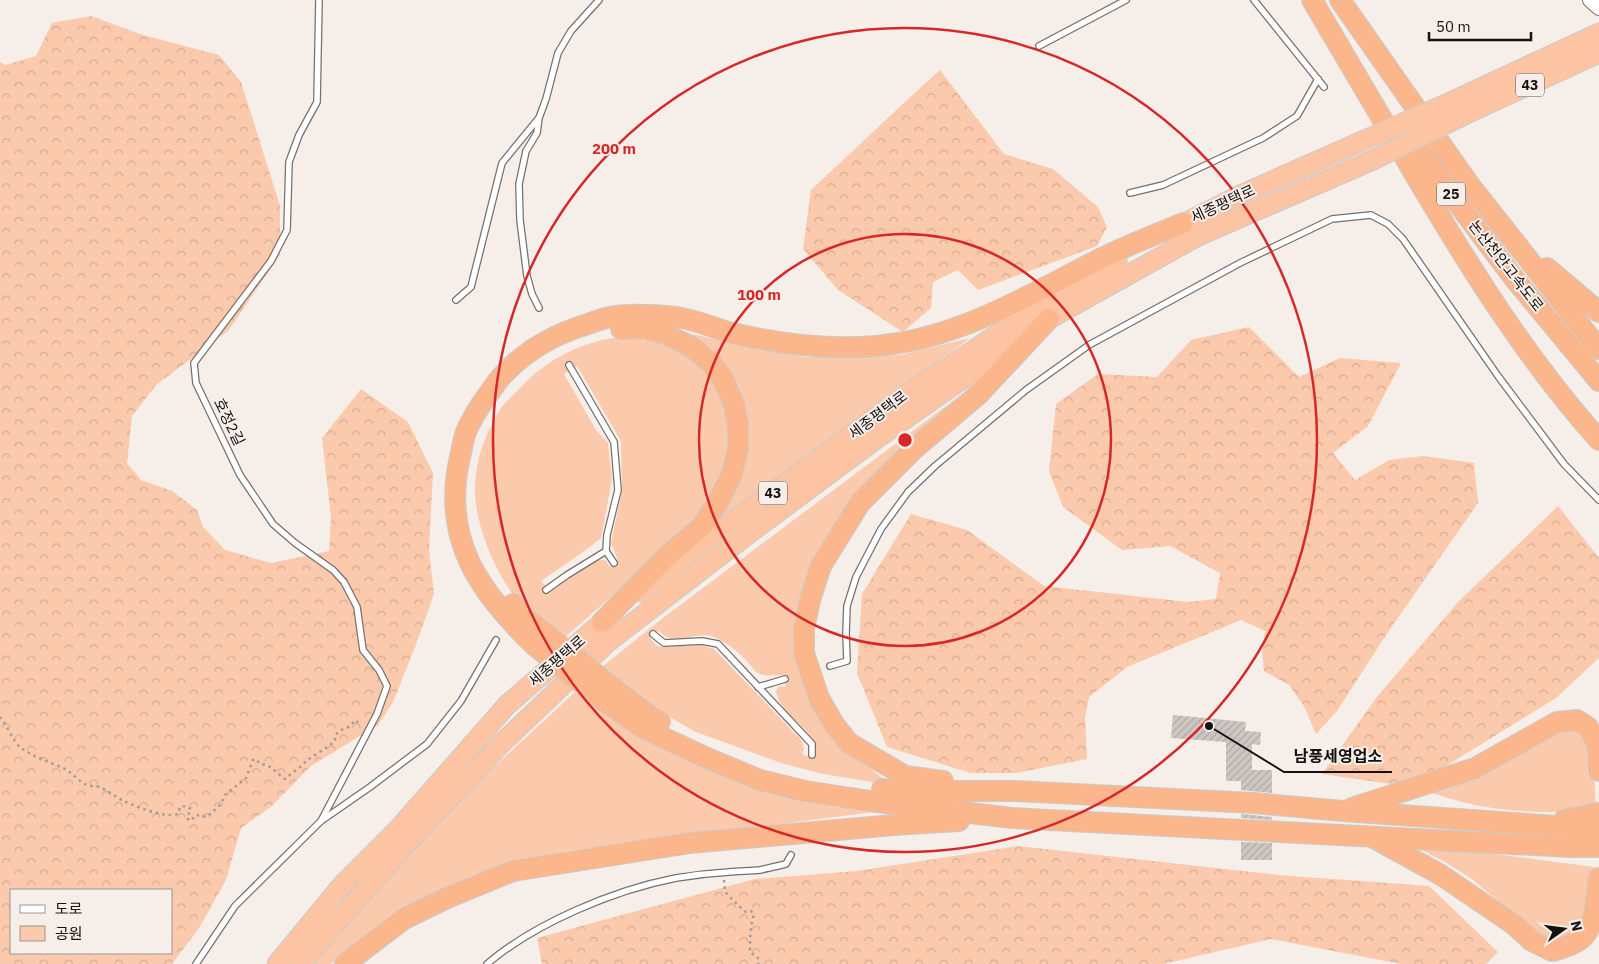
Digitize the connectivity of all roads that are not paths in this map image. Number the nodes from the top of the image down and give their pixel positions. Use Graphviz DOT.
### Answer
graph roads {
  1 [pos="319,0"];
  2 [pos="599,0"];
  3 [pos="1126,0"];
  4 [pos="1254,0"];
  5 [pos="1313,0"];
  6 [pos="1340,0"];
  7 [pos="1590,0"];
  8 [pos="1599,8"];
  9 [pos="1591,36"];
  10 [pos="1039,46"];
  11 [pos="1598,54"];
  12 [pos="1318,80"];
  13 [pos="1324,87"];
  14 [pos="1460,107"];
  15 [pos="539,118"];
  16 [pos="1469,184"];
  17 [pos="1130,193"];
  18 [pos="1183,223"];
  19 [pos="456,300"];
  20 [pos="539,308"];
  21 [pos="1599,312"];
  22 [pos="1049,319"];
  23 [pos="1599,349"];
  24 [pos="569,365"];
  25 [pos="1599,380"];
  26 [pos="1599,440"];
  27 [pos="1599,500"];
  28 [pos="606,551"];
  29 [pos="614,563"];
  30 [pos="546,590"];
  31 [pos="602,622"];
  32 [pos="653,634"];
  33 [pos="496,640"];
  34 [pos="540,640"];
  35 [pos="830,666"];
  36 [pos="785,679"];
  37 [pos="758,687"];
  38 [pos="602,689"];
  39 [pos="812,756"];
  40 [pos="1599,771"];
  41 [pos="1014,791"];
  42 [pos="1344,811"];
  43 [pos="1599,813"];
  44 [pos="1012,818"];
  45 [pos="321,821"];
  46 [pos="1533,824"];
  47 [pos="1599,829"];
  48 [pos="1370,836"];
  49 [pos="1571,847"];
  50 [pos="1599,847"];
  51 [pos="1599,852"];
  52 [pos="791,855"];
  53 [pos="1599,878"];
  54 [pos="196,964"];
  55 [pos="277,964"];
  56 [pos="300,964"];
  57 [pos="345,964"];
  58 [pos="487,964"];
  1 -- 45 [label="lane, 호정2길"];
  2 -- 15 [label="lane"];
  3 -- 10 [label="lane"];
  4 -- 12 [label="lane"];
  5 -- 25 [label="highway, 논산천안고속도로 / 25"];
  5 -- 26 [label="highway"];
  6 -- 16 [label="highway, 논산천안고속도로 / 25"];
  7 -- 8 [label="street"];
  9 -- 14 [label="highway, 세종평택로 / 43"];
  11 -- 14 [label="highway, 세종평택로 / 43"];
  12 -- 13 [label="lane"];
  12 -- 17 [label="lane"];
  14 -- 18 [label="highway, 세종평택로 / 43, bridge"];
  14 -- 22 [label="highway, 세종평택로 / 43, bridge"];
  15 -- 19 [label="lane"];
  15 -- 20 [label="lane"];
  16 -- 21 [label="highway"];
  16 -- 23 [label="highway, 논산천안고속도로 / 25"];
  18 -- 31 [label="highway, 세종평택로 / 43"];
  18 -- 34 [label="highway"];
  22 -- 41 [label="highway"];
  22 -- 56 [label="highway, 세종평택로 / 43"];
  24 -- 28 [label="lane"];
  27 -- 35 [label="lane"];
  28 -- 29 [label="lane"];
  28 -- 30 [label="lane"];
  31 -- 34 [label="highway"];
  31 -- 55 [label="highway, 세종평택로 / 43"];
  32 -- 37 [label="lane"];
  33 -- 45 [label="lane"];
  34 -- 38 [label="highway, bridge"];
  36 -- 37 [label="lane"];
  37 -- 39 [label="lane"];
  38 -- 41 [label="highway"];
  38 -- 44 [label="highway"];
  40 -- 42 [label="highway"];
  41 -- 42 [label="highway"];
  42 -- 46 [label="highway"];
  43 -- 46 [label="highway"];
  44 -- 48 [label="highway"];
  44 -- 57 [label="highway"];
  45 -- 54 [label="lane"];
  46 -- 47 [label="highway"];
  48 -- 49 [label="highway"];
  48 -- 53 [label="highway"];
  49 -- 50 [label="highway"];
  49 -- 51 [label="highway"];
  52 -- 58 [label="lane"];
}
